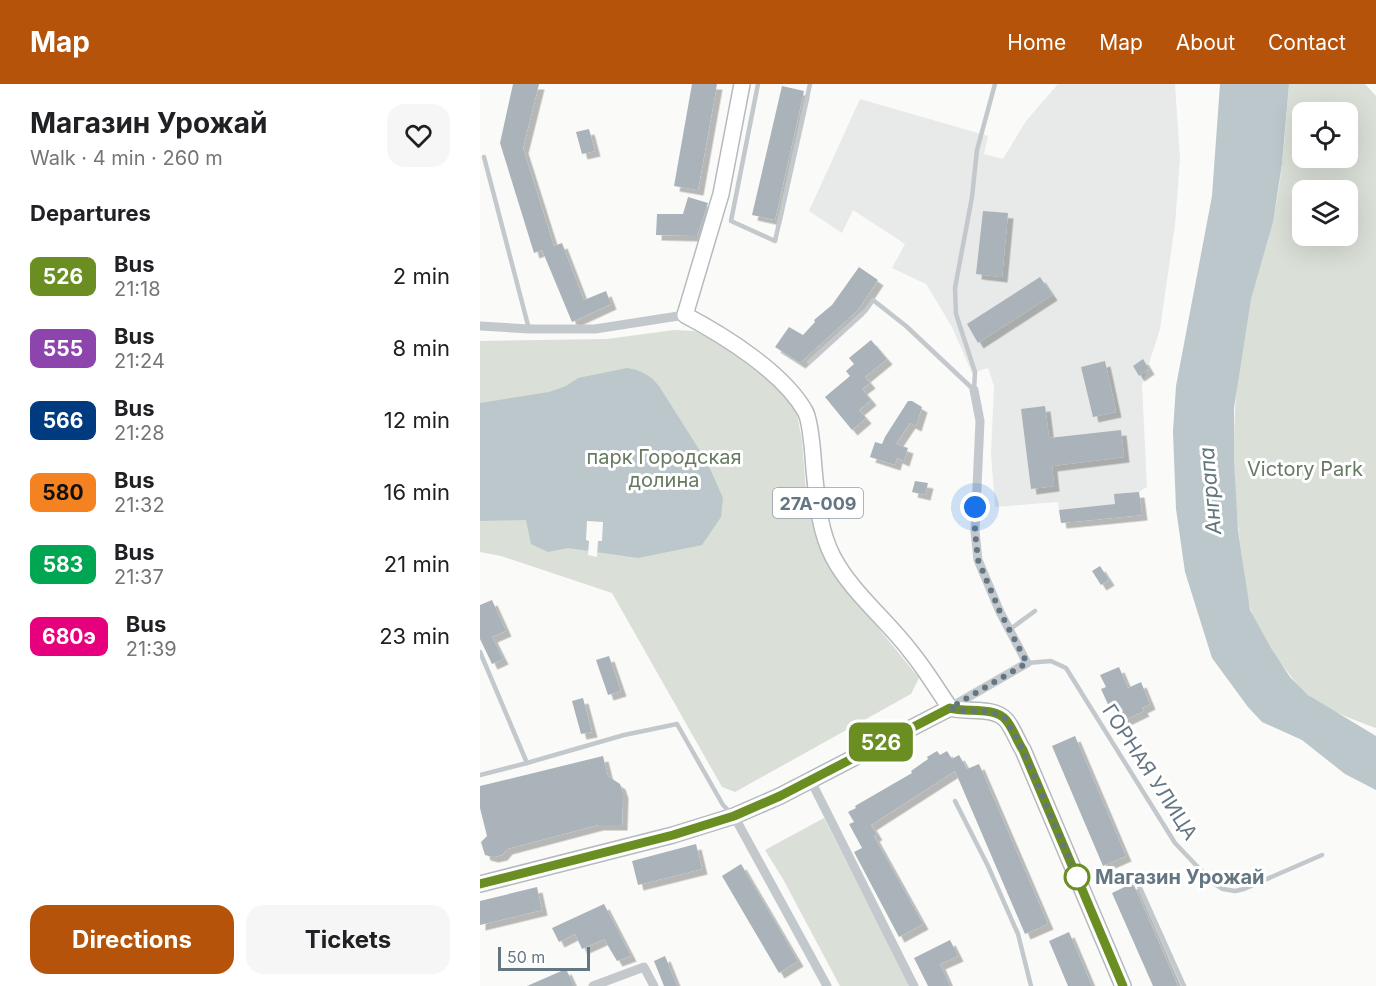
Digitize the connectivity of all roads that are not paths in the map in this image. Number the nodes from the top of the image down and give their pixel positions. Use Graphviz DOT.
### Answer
graph roads {
  1 [pos="742,84"];
  2 [pos="758,84"];
  3 [pos="810,84"];
  4 [pos="995,84"];
  5 [pos="484,157"];
  6 [pos="685,315"];
  7 [pos="480,326"];
  8 [pos="529,330"];
  9 [pos="809,362"];
  10 [pos="974,390"];
  11 [pos="1035,611"];
  12 [pos="1010,630"];
  13 [pos="480,652"];
  14 [pos="1027,663"];
  15 [pos="950,708"];
  16 [pos="527,763"];
  17 [pos="480,775"];
  18 [pos="810,779"];
  19 [pos="955,801"];
  20 [pos="734,816"];
  21 [pos="1322,855"];
  22 [pos="1136,879"];
  23 [pos="480,884"];
  24 [pos="593,986"];
  25 [pos="654,986"];
  26 [pos="827,986"];
  27 [pos="914,986"];
  28 [pos="1031,986"];
  29 [pos="1123,986"];
  30 [pos="1184,986"];
  1 -- 6 [label="main road"];
  2 -- 3 [label="lane"];
  4 -- 10 [label="lane"];
  5 -- 8 [label="lane"];
  6 -- 8 [label="street"];
  6 -- 15 [label="main road, 27А-009"];
  7 -- 8 [label="street"];
  9 -- 10 [label="lane"];
  10 -- 12 [label="street"];
  11 -- 12 [label="lane"];
  12 -- 14 [label="street"];
  13 -- 16 [label="lane"];
  14 -- 15 [label="street"];
  14 -- 21 [label="lane, ГОРНАЯ УЛИЦА"];
  15 -- 18 [label="main road"];
  15 -- 29 [label="main road"];
  16 -- 17 [label="lane"];
  16 -- 20 [label="lane"];
  18 -- 20 [label="main road"];
  18 -- 27 [label="street"];
  19 -- 28 [label="lane"];
  20 -- 23 [label="main road"];
  20 -- 26 [label="street"];
  22 -- 30 [label="lane"];
  24 -- 25 [label="street"];
}
